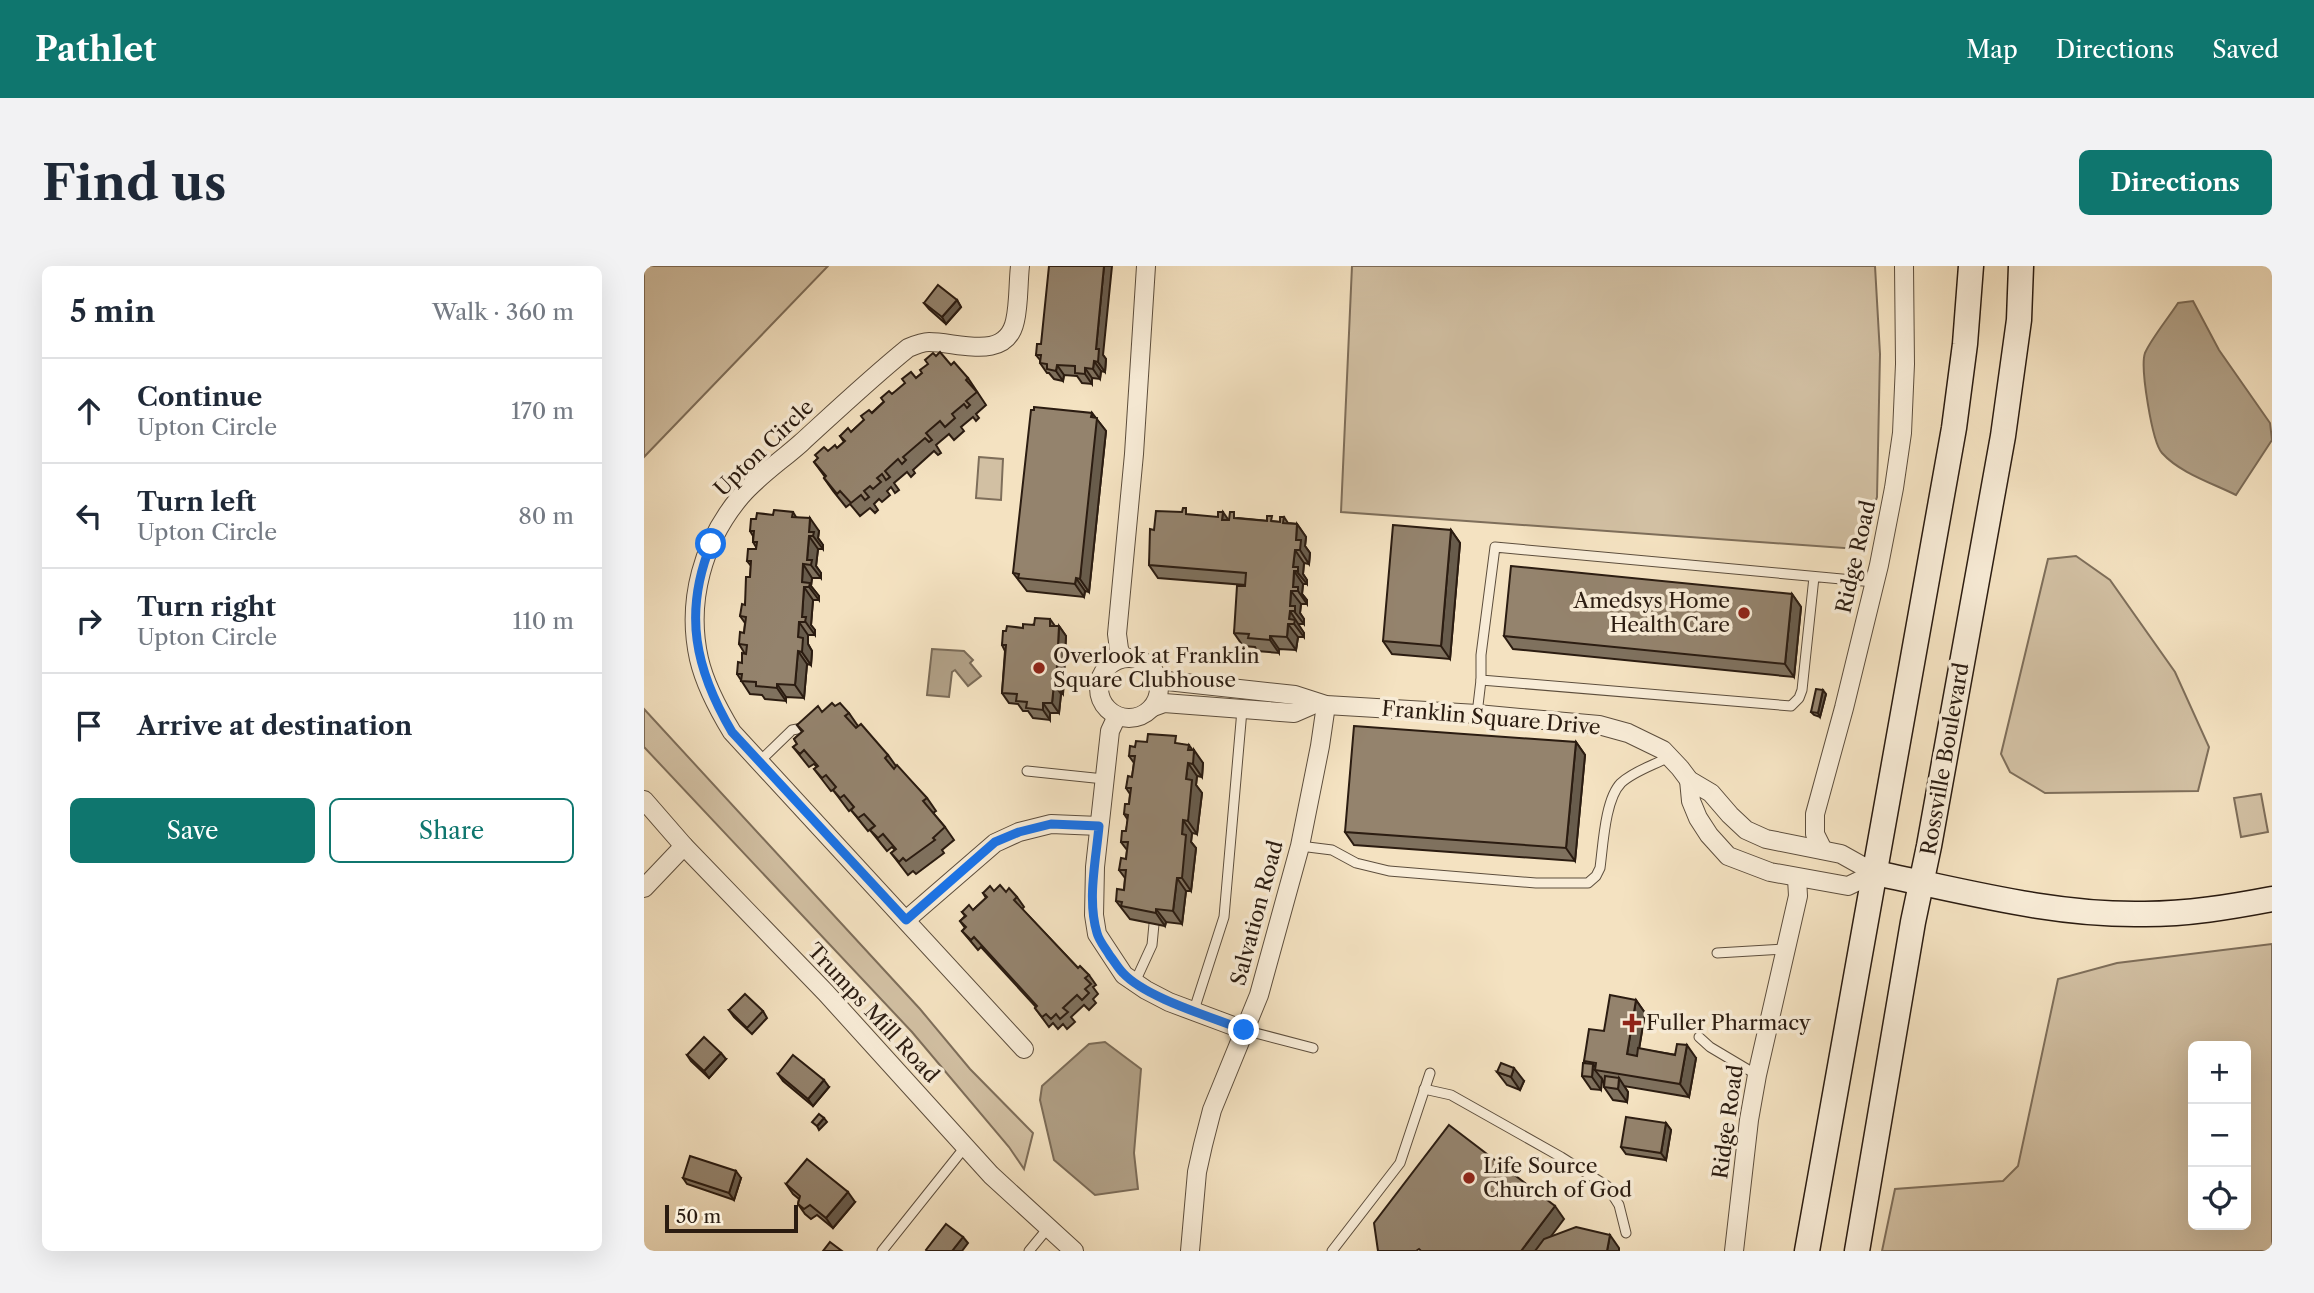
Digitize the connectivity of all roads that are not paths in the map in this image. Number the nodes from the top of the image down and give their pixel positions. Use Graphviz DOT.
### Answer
graph roads {
  1 [pos="1020,266"];
  2 [pos="1146,266"];
  3 [pos="1904,266"];
  4 [pos="1971,266"];
  5 [pos="2021,266"];
  6 [pos="1814,577"];
  7 [pos="1874,582"];
  8 [pos="1123,658"];
  9 [pos="1158,678"];
  10 [pos="1481,680"];
  11 [pos="1322,704"];
  12 [pos="1153,707"];
  13 [pos="1242,710"];
  14 [pos="1477,715"];
  15 [pos="1117,716"];
  16 [pos="817,728"];
  17 [pos="1670,757"];
  18 [pos="760,761"];
  19 [pos="1027,771"];
  20 [pos="1104,779"];
  21 [pos="1689,780"];
  22 [pos="644,800"];
  23 [pos="1099,826"];
  24 [pos="684,846"];
  25 [pos="1300,846"];
  26 [pos="1823,850"];
  27 [pos="1875,873"];
  28 [pos="1797,878"];
  29 [pos="1922,882"];
  30 [pos="644,888"];
  31 [pos="2272,899"];
  32 [pos="906,920"];
  33 [pos="1154,924"];
  34 [pos="1786,949"];
  35 [pos="1717,953"];
  36 [pos="1135,982"];
  37 [pos="1194,1010"];
  38 [pos="1244,1030"];
  39 [pos="1699,1037"];
  40 [pos="1313,1048"];
  41 [pos="1024,1049"];
  42 [pos="1430,1073"];
  43 [pos="1757,1075"];
  44 [pos="1424,1089"];
  45 [pos="965,1147"];
  46 [pos="1048,1228"];
  47 [pos="1626,1233"];
  48 [pos="882,1251"];
  49 [pos="1029,1251"];
  50 [pos="1074,1251"];
  51 [pos="1190,1251"];
  52 [pos="1332,1251"];
  53 [pos="1734,1251"];
  54 [pos="1807,1251"];
  55 [pos="1857,1251"];
  1 -- 18 [label="street, Upton Circle"];
  2 -- 8 [label="street"];
  3 -- 7 [label="street, Ridge Road"];
  4 -- 27 [label="main road"];
  5 -- 29 [label="main road, Rossville Boulevard"];
  6 -- 7 [label="lane"];
  6 -- 10 [label="lane"];
  6 -- 10 [label="lane"];
  7 -- 26 [label="street, Ridge Road"];
  8 -- 9 [label="street"];
  8 -- 15 [label="street"];
  9 -- 11 [label="street, Franklin Square Drive"];
  9 -- 12 [label="street"];
  10 -- 14 [label="lane"];
  11 -- 13 [label="street, Franklin Square Drive"];
  11 -- 14 [label="street, Franklin Square Drive"];
  11 -- 25 [label="street, Salvation Road"];
  12 -- 13 [label="street, Franklin Square Drive"];
  12 -- 15 [label="street"];
  13 -- 37 [label="lane"];
  14 -- 17 [label="street, Franklin Square Drive"];
  15 -- 20 [label="street"];
  16 -- 18 [label="lane"];
  17 -- 21 [label="street, Franklin Square Drive"];
  17 -- 25 [label="lane"];
  18 -- 32 [label="street, Upton Circle"];
  19 -- 20 [label="lane"];
  20 -- 23 [label="street"];
  21 -- 26 [label="street, Franklin Square Drive"];
  21 -- 28 [label="street, Franklin Square Drive"];
  22 -- 24 [label="street, Trumps Mill Road"];
  23 -- 32 [label="street"];
  23 -- 36 [label="street"];
  24 -- 30 [label="street"];
  24 -- 45 [label="street, Trumps Mill Road"];
  25 -- 38 [label="street, Salvation Road"];
  26 -- 27 [label="street, Franklin Square Drive"];
  27 -- 28 [label="street, Franklin Square Drive"];
  27 -- 29 [label="main road, Franklin Square Drive"];
  27 -- 54 [label="main road"];
  28 -- 34 [label="street, Ridge Road"];
  29 -- 31 [label="main road, Franklin Square Drive"];
  29 -- 55 [label="main road, Rossville Boulevard"];
  32 -- 41 [label="street, Upton Circle"];
  33 -- 36 [label="lane"];
  34 -- 35 [label="lane"];
  34 -- 43 [label="street, Ridge Road"];
  36 -- 37 [label="street"];
  37 -- 38 [label="street"];
  38 -- 40 [label="lane"];
  38 -- 51 [label="street, Salvation Road"];
  39 -- 43 [label="lane"];
  42 -- 44 [label="lane"];
  43 -- 53 [label="street, Ridge Road"];
  44 -- 47 [label="lane"];
  44 -- 52 [label="lane"];
  45 -- 46 [label="street, Trumps Mill Road"];
  45 -- 48 [label="lane"];
  46 -- 49 [label="lane"];
  46 -- 50 [label="street, Trumps Mill Road"];
}
